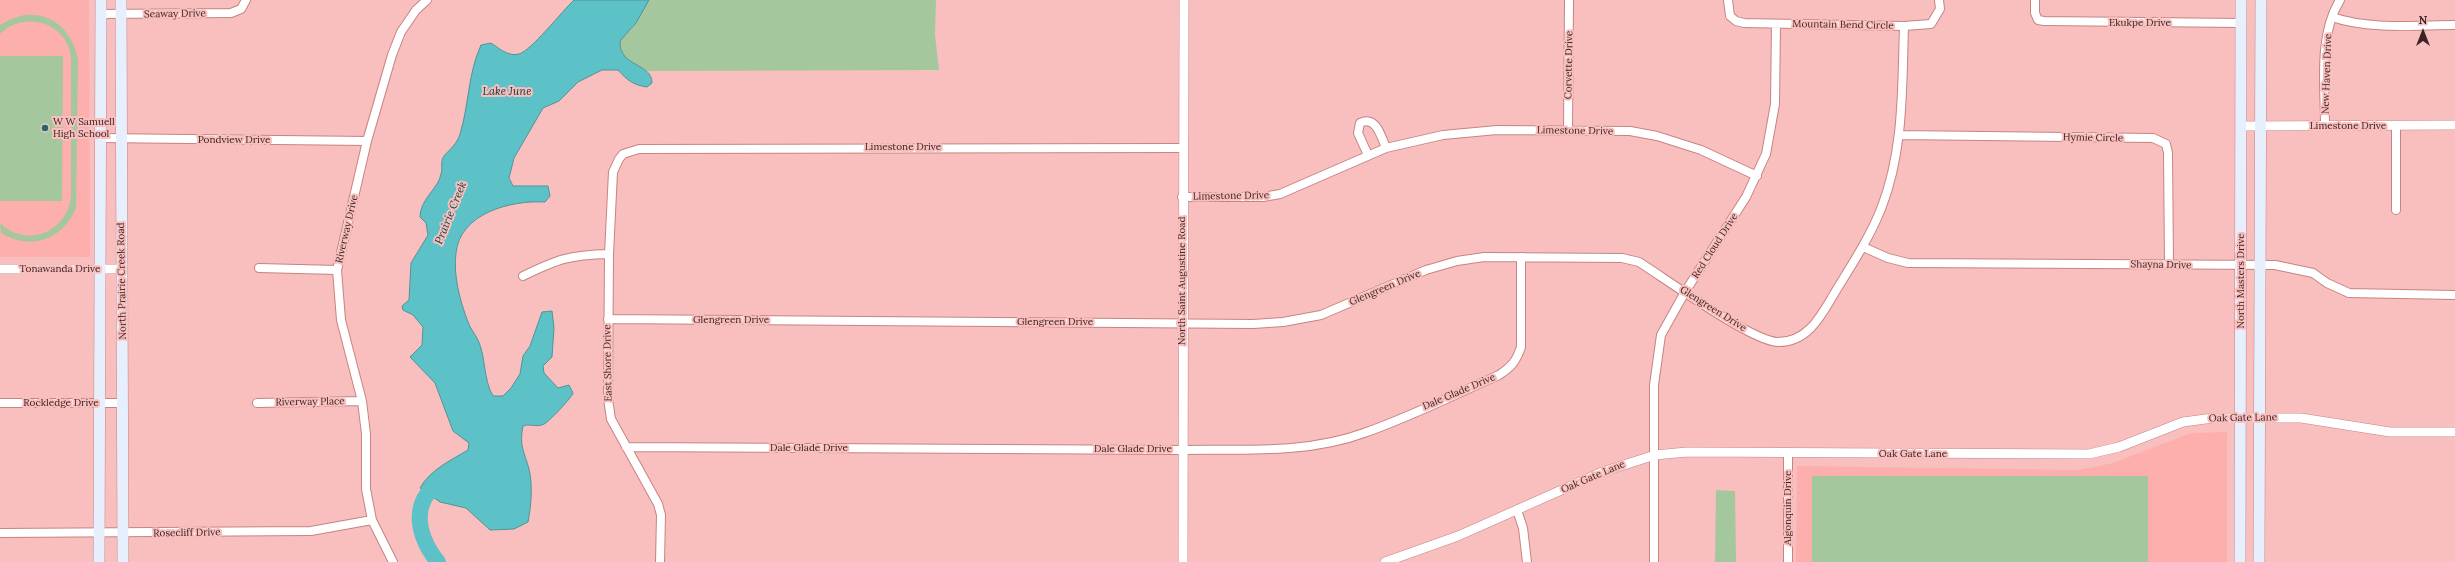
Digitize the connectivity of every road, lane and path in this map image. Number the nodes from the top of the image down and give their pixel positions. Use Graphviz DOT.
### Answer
graph roads {
  1 [pos="101,0"];
  2 [pos="121,0"];
  3 [pos="427,0"];
  4 [pos="1184,0"];
  5 [pos="1569,0"];
  6 [pos="1728,0"];
  7 [pos="1940,0"];
  8 [pos="2035,0"];
  9 [pos="2241,0"];
  10 [pos="2261,0"];
  11 [pos="2340,0"];
  12 [pos="246,1"];
  13 [pos="101,14"];
  14 [pos="121,14"];
  15 [pos="2332,17"];
  16 [pos="2241,23"];
  17 [pos="1776,24"];
  18 [pos="2455,25"];
  19 [pos="1904,26"];
  20 [pos="2325,125"];
  21 [pos="2455,125"];
  22 [pos="2242,126"];
  23 [pos="2261,126"];
  24 [pos="2396,126"];
  25 [pos="1568,130"];
  26 [pos="1899,135"];
  27 [pos="100,138"];
  28 [pos="121,140"];
  29 [pos="367,141"];
  30 [pos="1183,148"];
  31 [pos="1386,148"];
  32 [pos="623,154"];
  33 [pos="1368,155"];
  34 [pos="1757,176"];
  35 [pos="1182,196"];
  36 [pos="2396,210"];
  37 [pos="1863,247"];
  38 [pos="609,254"];
  39 [pos="1521,257"];
  40 [pos="2169,264"];
  41 [pos="2260,265"];
  42 [pos="2241,266"];
  43 [pos="259,268"];
  44 [pos="0,269"];
  45 [pos="120,269"];
  46 [pos="100,270"];
  47 [pos="338,270"];
  48 [pos="523,276"];
  49 [pos="1685,292"];
  50 [pos="2455,295"];
  51 [pos="608,319"];
  52 [pos="1182,322"];
  53 [pos="362,402"];
  54 [pos="0,403"];
  55 [pos="123,403"];
  56 [pos="257,403"];
  57 [pos="99,404"];
  58 [pos="2240,418"];
  59 [pos="2260,418"];
  60 [pos="2455,432"];
  61 [pos="626,447"];
  62 [pos="1183,450"];
  63 [pos="1788,453"];
  64 [pos="1655,455"];
  65 [pos="1517,510"];
  66 [pos="372,520"];
  67 [pos="99,532"];
  68 [pos="0,533"];
  69 [pos="122,533"];
  70 [pos="99,562"];
  71 [pos="122,562"];
  72 [pos="393,562"];
  73 [pos="660,562"];
  74 [pos="1183,562"];
  75 [pos="1385,562"];
  76 [pos="1527,562"];
  77 [pos="1654,562"];
  78 [pos="1788,562"];
  79 [pos="2240,562"];
  80 [pos="2259,562"];
  1 -- 13 [label="main road"];
  2 -- 14 [label="main road, North Prairie Creek Road"];
  3 -- 29 [label="street, Riverway Drive"];
  4 -- 30 [label="street, North Saint Augustine Road"];
  5 -- 25 [label="street, Corvette Drive"];
  6 -- 17 [label="street, Mountain Bend Circle"];
  7 -- 19 [label="street, Mountain Bend Circle"];
  8 -- 16 [label="street, Ekukpe Drive"];
  9 -- 16 [label="main road, North Masters Drive"];
  10 -- 23 [label="main road, North Masters Drive"];
  11 -- 15 [label="street, New Haven Drive"];
  12 -- 14 [label="street, Seaway Drive"];
  13 -- 14 [label="street, Seaway Drive"];
  13 -- 27 [label="main road"];
  14 -- 28 [label="main road, North Prairie Creek Road"];
  15 -- 18 [label="street"];
  15 -- 20 [label="street, New Haven Drive"];
  16 -- 22 [label="main road, North Masters Drive"];
  17 -- 19 [label="street, Mountain Bend Circle"];
  17 -- 34 [label="street, Red Cloud Drive"];
  19 -- 26 [label="street, Glengreen Drive"];
  20 -- 23 [label="street, Limestone Drive"];
  20 -- 24 [label="street, Limestone Drive"];
  21 -- 24 [label="street, Limestone Drive"];
  22 -- 23 [label="street, Limestone Drive"];
  22 -- 42 [label="main road, North Masters Drive"];
  23 -- 41 [label="main road, North Masters Drive"];
  24 -- 36 [label="street"];
  25 -- 31 [label="street, Limestone Drive"];
  25 -- 34 [label="street, Limestone Drive"];
  26 -- 37 [label="street, Glengreen Drive"];
  26 -- 40 [label="street, Hymie Circle"];
  27 -- 28 [label="street, Pondview Drive"];
  27 -- 46 [label="main road"];
  28 -- 29 [label="street, Pondview Drive"];
  28 -- 45 [label="main road, North Prairie Creek Road"];
  29 -- 47 [label="street, Riverway Drive"];
  30 -- 32 [label="street, Limestone Drive"];
  30 -- 35 [label="street, North Saint Augustine Road"];
  31 -- 33 [label="street, Limestone Drive"];
  31 -- 33 [label="street"];
  32 -- 38 [label="street, East Shore Drive"];
  33 -- 35 [label="street, Limestone Drive"];
  34 -- 49 [label="street, Red Cloud Drive"];
  35 -- 52 [label="street, North Saint Augustine Road"];
  37 -- 40 [label="street, Shayna Drive"];
  37 -- 49 [label="street, Glengreen Drive"];
  38 -- 48 [label="street"];
  38 -- 51 [label="street, East Shore Drive"];
  39 -- 49 [label="street, Glengreen Drive"];
  39 -- 52 [label="street, Glengreen Drive"];
  39 -- 62 [label="street, Dale Glade Drive"];
  40 -- 42 [label="street, Shayna Drive"];
  41 -- 42 [label="street, Shayna Drive"];
  41 -- 50 [label="street, Shayna Drive"];
  41 -- 59 [label="main road, North Masters Drive"];
  42 -- 58 [label="main road, North Masters Drive"];
  43 -- 47 [label="street"];
  44 -- 46 [label="street, Tonawanda Drive"];
  45 -- 46 [label="street, Tonawanda Drive"];
  45 -- 55 [label="main road, North Prairie Creek Road"];
  46 -- 57 [label="main road"];
  47 -- 53 [label="street, Riverway Drive"];
  49 -- 64 [label="street, Red Cloud Drive"];
  51 -- 52 [label="street, Glengreen Drive"];
  51 -- 61 [label="street, East Shore Drive"];
  52 -- 62 [label="street, North Saint Augustine Road"];
  53 -- 56 [label="street, Riverway Place"];
  53 -- 66 [label="street, Riverway Drive"];
  54 -- 57 [label="street, Rockledge Drive"];
  55 -- 57 [label="street, Rockledge Drive"];
  55 -- 69 [label="main road, North Prairie Creek Road"];
  57 -- 67 [label="main road"];
  58 -- 59 [label="street, Oak Gate Lane"];
  58 -- 63 [label="street, Oak Gate Lane"];
  58 -- 79 [label="main road, North Masters Drive"];
  59 -- 60 [label="street, Oak Gate Lane"];
  59 -- 80 [label="main road, North Masters Drive"];
  61 -- 62 [label="street, Dale Glade Drive"];
  61 -- 73 [label="street, East Shore Drive"];
  62 -- 74 [label="street, North Saint Augustine Road"];
  63 -- 64 [label="street, Oak Gate Lane"];
  63 -- 78 [label="street, Algonquin Drive"];
  64 -- 65 [label="street, Oak Gate Lane"];
  64 -- 77 [label="street, Red Cloud Drive"];
  65 -- 75 [label="street, Oak Gate Lane"];
  65 -- 76 [label="street"];
  66 -- 69 [label="street, Rosecliff Drive"];
  66 -- 72 [label="street, Riverway Drive"];
  67 -- 68 [label="street, Rosecliff Drive"];
  67 -- 69 [label="street, Rosecliff Drive"];
  67 -- 70 [label="main road"];
  69 -- 71 [label="main road, North Prairie Creek Road"];
}
